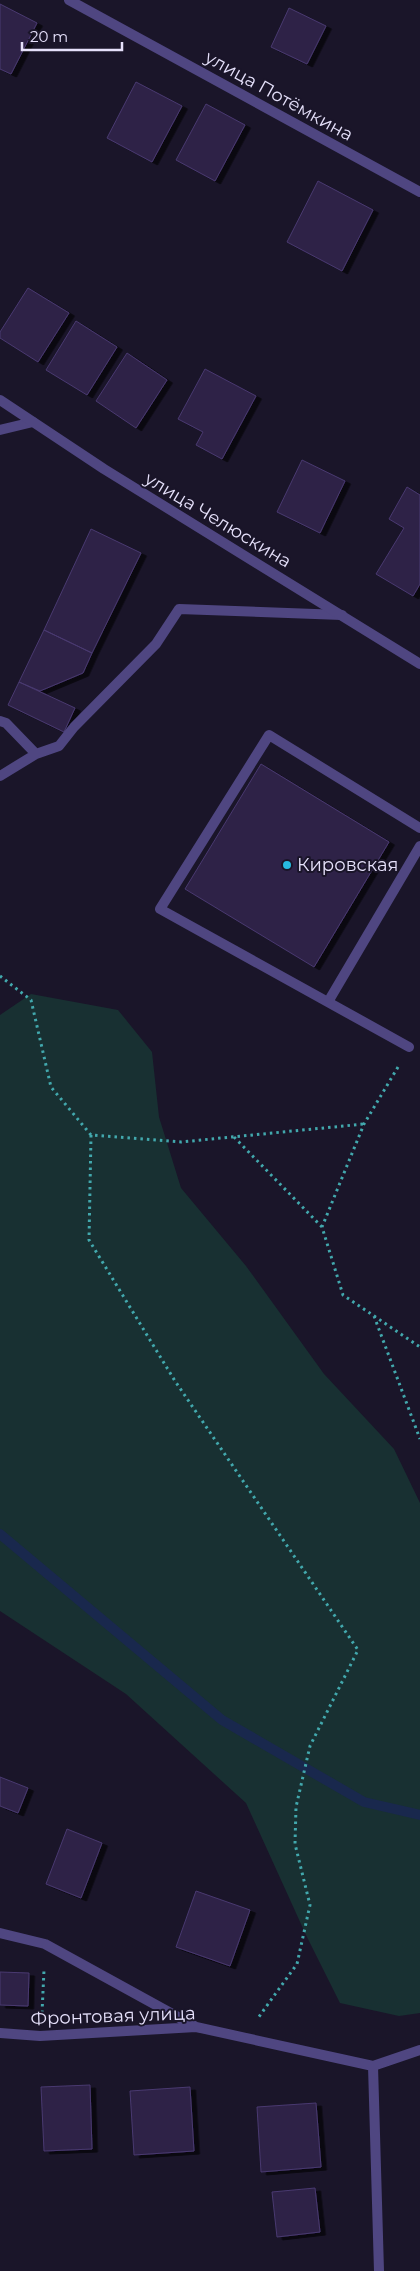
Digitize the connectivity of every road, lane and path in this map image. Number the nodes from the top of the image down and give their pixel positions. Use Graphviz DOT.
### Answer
graph roads {
  1 [pos="69,0"];
  2 [pos="420,192"];
  3 [pos="0,400"];
  4 [pos="33,422"];
  5 [pos="0,430"];
  6 [pos="342,615"];
  7 [pos="420,664"];
  8 [pos="0,721"];
  9 [pos="36,754"];
  10 [pos="0,776"];
  11 [pos="420,828"];
  12 [pos="420,846"];
  13 [pos="0,976"];
  14 [pos="328,1002"];
  15 [pos="410,1047"];
  16 [pos="364,1124"];
  17 [pos="92,1135"];
  18 [pos="234,1136"];
  19 [pos="322,1227"];
  20 [pos="373,1315"];
  21 [pos="420,1347"];
  22 [pos="420,1439"];
  23 [pos="0,1933"];
  24 [pos="45,1944"];
  25 [pos="196,2027"];
  26 [pos="0,2033"];
  27 [pos="40,2036"];
  28 [pos="243,2037"];
  29 [pos="420,2050"];
  30 [pos="373,2066"];
  31 [pos="379,2271"];
  1 -- 2 [label="street, улица Потёмкина"];
  3 -- 4 [label="street, улица Челюскина"];
  4 -- 5 [label="street"];
  4 -- 6 [label="street, улица Челюскина"];
  6 -- 7 [label="street, улица Челюскина"];
  6 -- 9 [label="street"];
  8 -- 9 [label="street"];
  9 -- 10 [label="street"];
  11 -- 14 [label="street"];
  12 -- 14 [label="street"];
  13 -- 17 [label="path"];
  14 -- 15 [label="street"];
  15 -- 16 [label="path"];
  16 -- 18 [label="path"];
  16 -- 19 [label="path"];
  17 -- 18 [label="path"];
  17 -- 28 [label="path"];
  18 -- 19 [label="path"];
  19 -- 20 [label="path"];
  20 -- 21 [label="path"];
  20 -- 22 [label="path"];
  23 -- 24 [label="street"];
  24 -- 25 [label="street"];
  24 -- 27 [label="path"];
  25 -- 27 [label="street, Фронтовая улица"];
  25 -- 28 [label="street, Фронтовая улица"];
  26 -- 27 [label="street, Фронтовая улица"];
  28 -- 30 [label="street, Фронтовая улица"];
  29 -- 30 [label="street"];
  30 -- 31 [label="street"];
}
